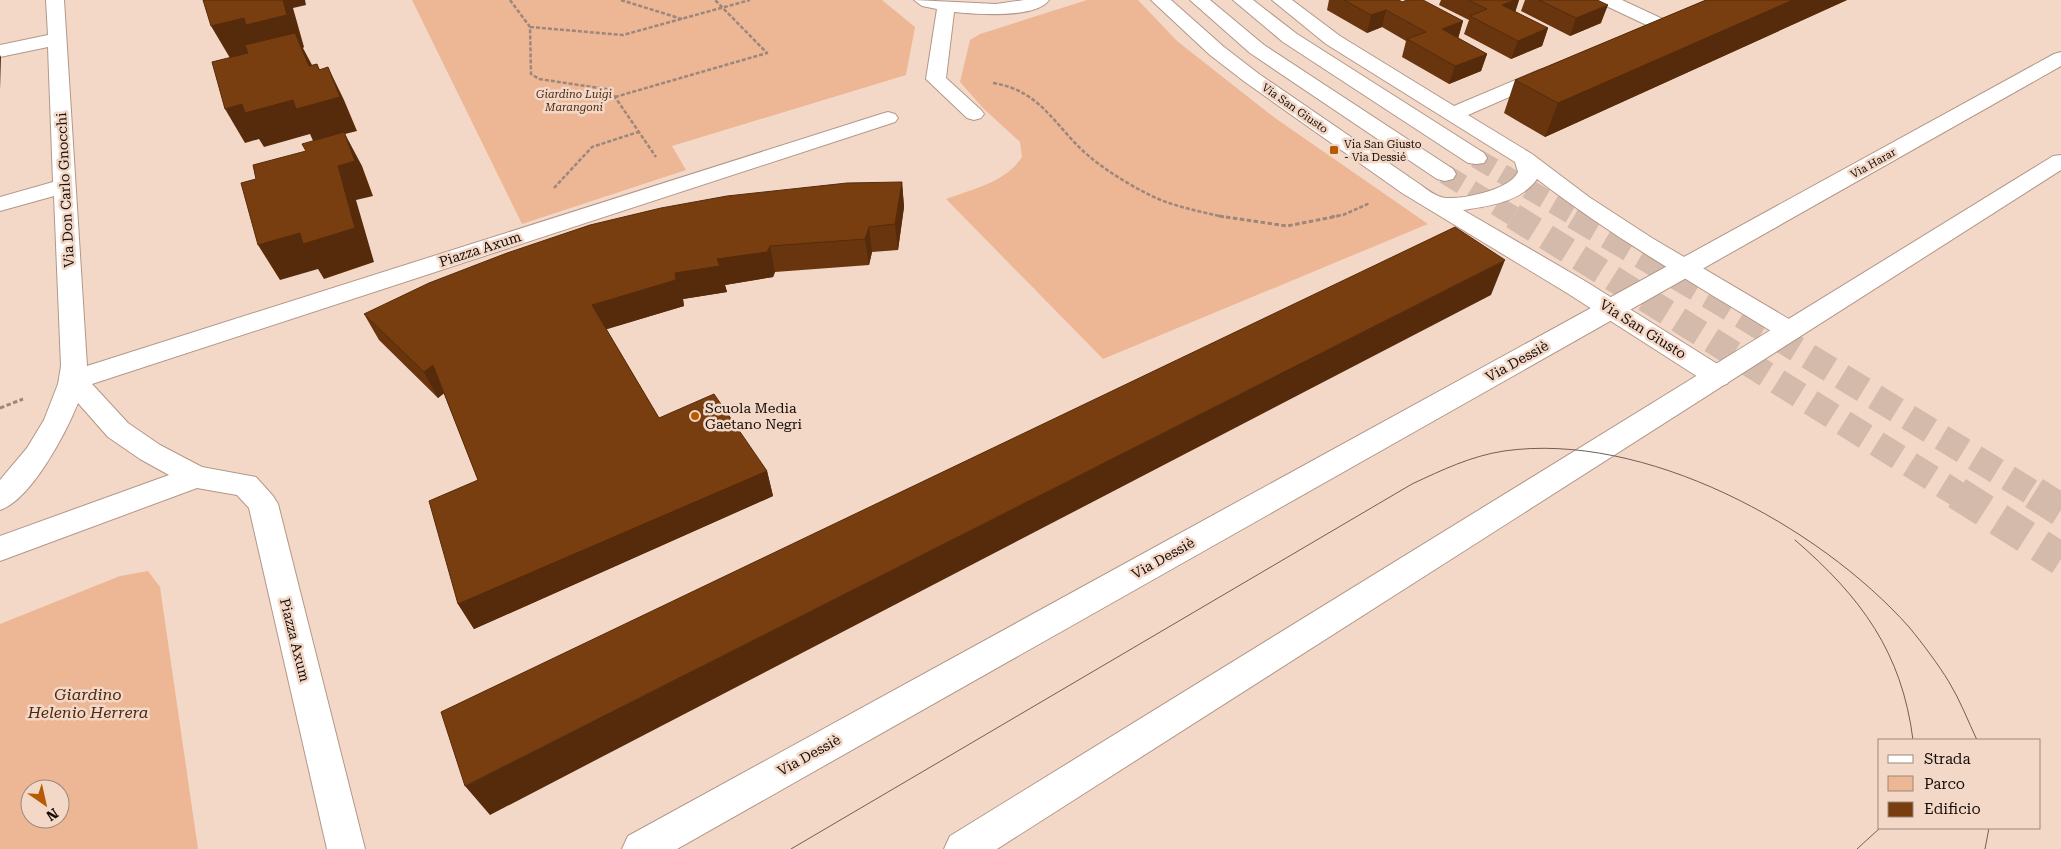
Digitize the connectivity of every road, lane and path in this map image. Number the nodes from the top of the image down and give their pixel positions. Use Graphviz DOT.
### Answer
graph roads {
  1 [pos="55,0"];
  2 [pos="510,0"];
  3 [pos="621,0"];
  4 [pos="715,0"];
  5 [pos="750,0"];
  6 [pos="923,0"];
  7 [pos="1040,0"];
  8 [pos="1160,0"];
  9 [pos="1199,0"];
  10 [pos="1242,0"];
  11 [pos="1281,0"];
  12 [pos="1608,0"];
  13 [pos="946,6"];
  14 [pos="722,8"];
  15 [pos="683,19"];
  16 [pos="530,28"];
  17 [pos="1643,33"];
  18 [pos="57,39"];
  19 [pos="0,52"];
  20 [pos="2056,66"];
  21 [pos="1563,67"];
  22 [pos="985,81"];
  23 [pos="614,97"];
  24 [pos="974,114"];
  25 [pos="1453,114"];
  26 [pos="888,118"];
  27 [pos="638,132"];
  28 [pos="1476,158"];
  29 [pos="1524,159"];
  30 [pos="2061,161"];
  31 [pos="1445,174"];
  32 [pos="64,178"];
  33 [pos="0,186"];
  34 [pos="676,186"];
  35 [pos="1410,188"];
  36 [pos="549,194"];
  37 [pos="0,204"];
  38 [pos="1438,206"];
  39 [pos="1685,268"];
  40 [pos="1610,309"];
  41 [pos="1790,331"];
  42 [pos="1718,376"];
  43 [pos="73,380"];
  44 [pos="196,477"];
  45 [pos="0,499"];
  46 [pos="0,549"];
  47 [pos="346,849"];
  48 [pos="641,849"];
  49 [pos="964,849"];
  1 -- 18 [label="main road, Via Don Carlo Gnocchi"];
  2 -- 16 [label="path"];
  3 -- 15 [label="path"];
  4 -- 14 [label="path"];
  5 -- 14 [label="path"];
  6 -- 13 [label="main road"];
  7 -- 13 [label="main road"];
  8 -- 35 [label="main road, Via San Giusto"];
  9 -- 31 [label="main road"];
  10 -- 28 [label="main road"];
  11 -- 25 [label="main road"];
  12 -- 17 [label="main road"];
  13 -- 24 [label="main road"];
  14 -- 15 [label="path"];
  14 -- 23 [label="path"];
  15 -- 16 [label="path"];
  16 -- 23 [label="path"];
  18 -- 19 [label="main road"];
  18 -- 32 [label="main road, Via Don Carlo Gnocchi"];
  20 -- 39 [label="main road, Via Harar"];
  21 -- 25 [label="main road"];
  22 -- 35 [label="path"];
  23 -- 27 [label="path"];
  25 -- 29 [label="main road"];
  26 -- 34 [label="main road, Piazza Axum"];
  27 -- 34 [label="path"];
  27 -- 36 [label="path"];
  29 -- 38 [label="main road"];
  29 -- 39 [label="main road"];
  30 -- 41 [label="main road"];
  32 -- 33 [label="main road"];
  32 -- 37 [label="main road"];
  32 -- 43 [label="main road, Via Don Carlo Gnocchi"];
  34 -- 43 [label="main road, Piazza Axum"];
  35 -- 38 [label="main road, Via San Giusto"];
  38 -- 40 [label="main road, Via San Giusto"];
  39 -- 40 [label="main road, Via Dessiè"];
  39 -- 41 [label="main road"];
  40 -- 42 [label="main road, Via San Giusto"];
  40 -- 48 [label="main road, Via Dessiè"];
  41 -- 42 [label="main road"];
  42 -- 49 [label="main road"];
  43 -- 44 [label="main road, Piazza Axum"];
  43 -- 45 [label="main road"];
  44 -- 46 [label="main road, Piazza Axum"];
  44 -- 47 [label="main road, Piazza Axum"];
}
